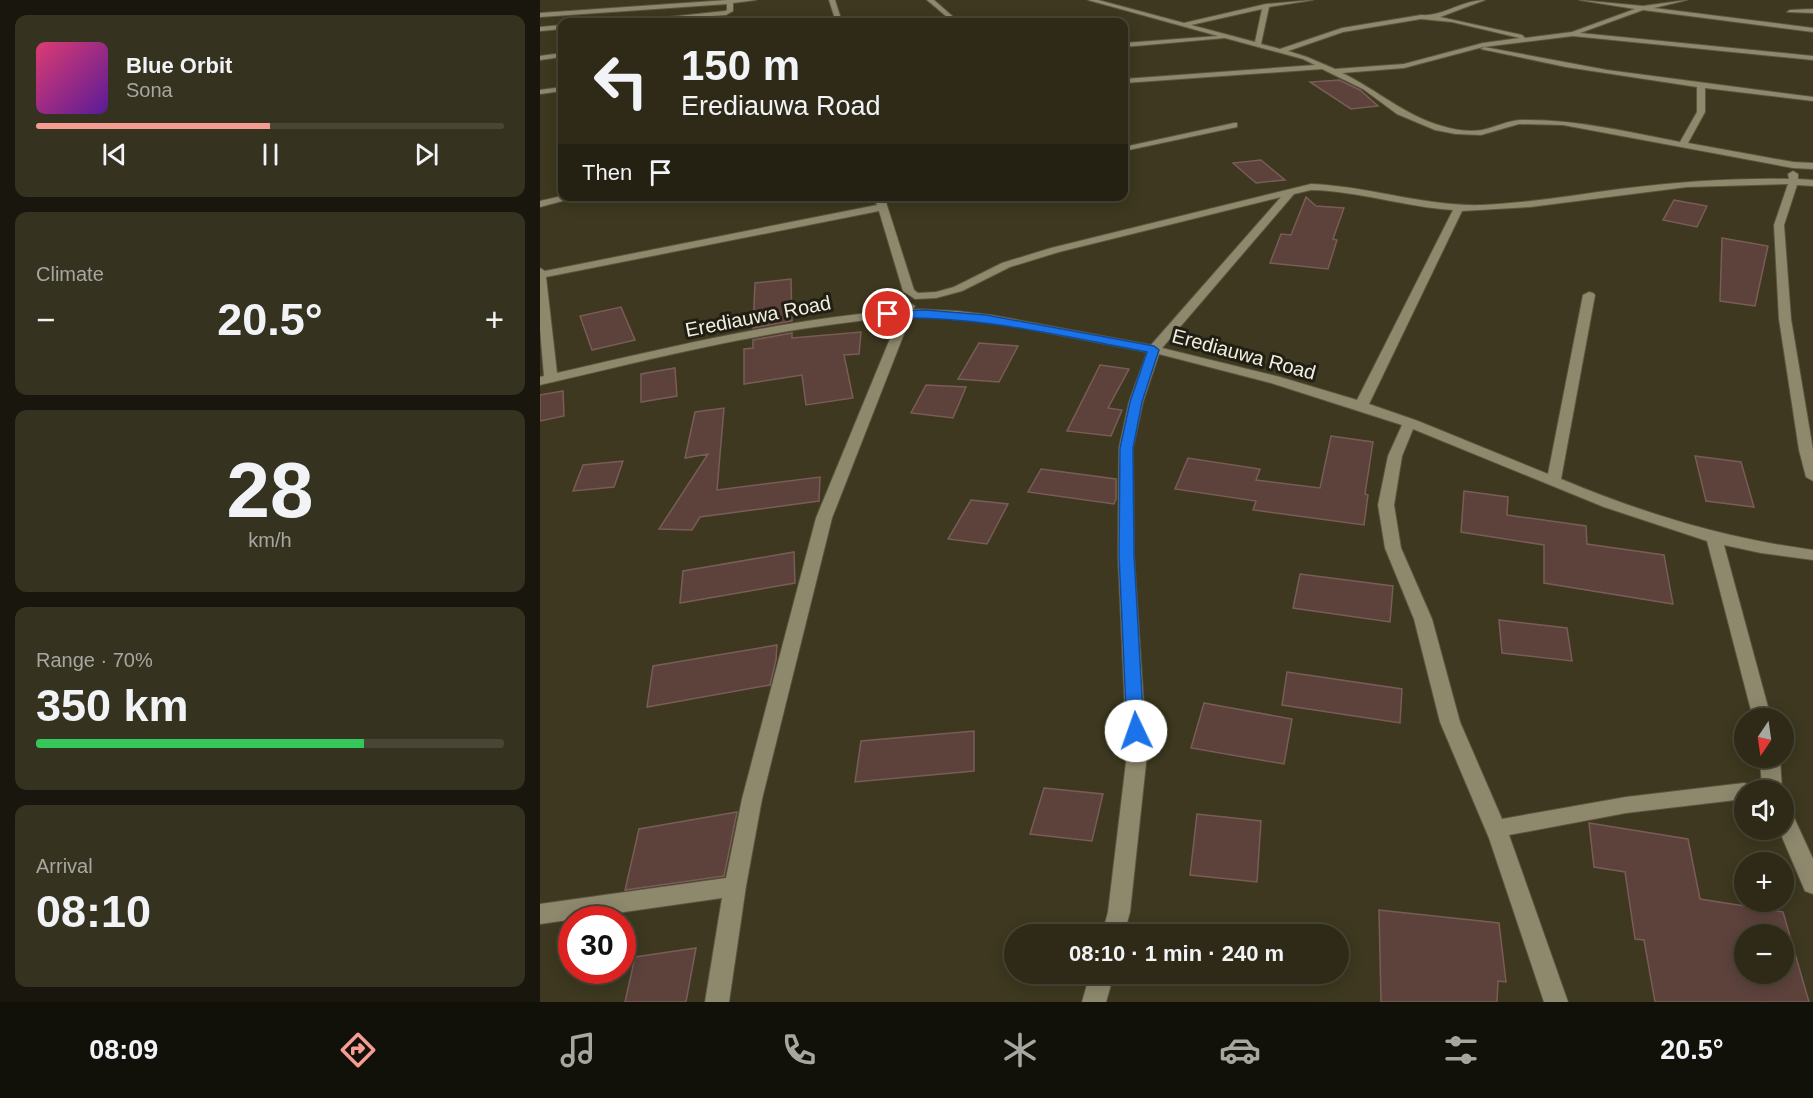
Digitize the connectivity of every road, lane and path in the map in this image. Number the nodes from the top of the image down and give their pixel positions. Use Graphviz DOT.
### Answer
graph roads {
  1 [pos="657,0"];
  2 [pos="753,0"];
  3 [pos="832,0"];
  4 [pos="930,0"];
  5 [pos="1091,0"];
  6 [pos="1280,0"];
  7 [pos="1310,0"];
  8 [pos="1482,0"];
  9 [pos="1582,0"];
  10 [pos="1684,0"];
  11 [pos="730,2"];
  12 [pos="1298,3"];
  13 [pos="1266,6"];
  14 [pos="566,7"];
  15 [pos="646,8"];
  16 [pos="1642,8"];
  17 [pos="1813,11"];
  18 [pos="1790,12"];
  19 [pos="562,14"];
  20 [pos="540,15"];
  21 [pos="1434,17"];
  22 [pos="669,18"];
  23 [pos="838,18"];
  24 [pos="951,18"];
  25 [pos="1184,25"];
  26 [pos="558,27"];
  27 [pos="540,29"];
  28 [pos="1801,29"];
  29 [pos="1813,30"];
  30 [pos="1574,34"];
  31 [pos="1231,37"];
  32 [pos="1805,37"];
  33 [pos="1531,39"];
  34 [pos="1128,45"];
  35 [pos="1258,45"];
  36 [pos="1809,46"];
  37 [pos="1481,47"];
  38 [pos="1282,51"];
  39 [pos="558,55"];
  40 [pos="1813,56"];
  41 [pos="540,57"];
  42 [pos="1326,66"];
  43 [pos="1336,71"];
  44 [pos="1128,81"];
  45 [pos="1701,86"];
  46 [pos="558,90"];
  47 [pos="540,92"];
  48 [pos="1813,99"];
  49 [pos="1234,125"];
  50 [pos="1683,144"];
  51 [pos="1128,148"];
  52 [pos="1792,165"];
  53 [pos="1813,166"];
  54 [pos="1794,181"];
  55 [pos="1813,183"];
  56 [pos="1290,193"];
  57 [pos="558,200"];
  58 [pos="878,201"];
  59 [pos="883,201"];
  60 [pos="540,204"];
  61 [pos="1459,208"];
  62 [pos="541,273"];
  63 [pos="1589,295"];
  64 [pos="915,296"];
  65 [pos="906,312"];
  66 [pos="1154,350"];
  67 [pos="545,379"];
  68 [pos="1361,406"];
  69 [pos="1409,423"];
  70 [pos="1813,477"];
  71 [pos="1554,480"];
  72 [pos="1715,540"];
  73 [pos="1813,555"];
  74 [pos="1758,708"];
  75 [pos="1734,792"];
  76 [pos="1496,829"];
  77 [pos="1794,840"];
  78 [pos="1813,884"];
  79 [pos="735,886"];
  80 [pos="540,914"];
  81 [pos="1116,924"];
  82 [pos="1099,984"];
  83 [pos="717,1002"];
  84 [pos="1094,1002"];
  85 [pos="1556,1002"];
  1 -- 15 [label="street"];
  2 -- 11 [label="street"];
  3 -- 23 [label="street"];
  4 -- 24 [label="street"];
  5 -- 25 [label="street"];
  6 -- 12 [label="street"];
  7 -- 12 [label="street"];
  8 -- 21 [label="street"];
  9 -- 16 [label="street"];
  10 -- 16 [label="street"];
  11 -- 15 [label="street"];
  11 -- 22 [label="street"];
  12 -- 13 [label="street"];
  13 -- 25 [label="street"];
  13 -- 35 [label="street"];
  14 -- 19 [label="street"];
  15 -- 19 [label="street"];
  16 -- 28 [label="street"];
  16 -- 30 [label="street"];
  17 -- 18 [label="street"];
  19 -- 20 [label="street"];
  21 -- 33 [label="street"];
  21 -- 38 [label="street"];
  25 -- 31 [label="street"];
  26 -- 27 [label="street"];
  28 -- 29 [label="street"];
  28 -- 32 [label="street"];
  30 -- 33 [label="street"];
  30 -- 40 [label="street"];
  31 -- 34 [label="street"];
  31 -- 35 [label="street"];
  33 -- 37 [label="street"];
  35 -- 38 [label="street"];
  36 -- 40 [label="street"];
  37 -- 43 [label="street"];
  37 -- 45 [label="street"];
  38 -- 42 [label="street"];
  39 -- 41 [label="street"];
  42 -- 43 [label="street"];
  42 -- 44 [label="street"];
  43 -- 50 [label="street"];
  45 -- 48 [label="street"];
  45 -- 50 [label="street"];
  46 -- 47 [label="street"];
  49 -- 51 [label="street"];
  50 -- 52 [label="street"];
  52 -- 53 [label="street"];
  52 -- 54 [label="street"];
  54 -- 55 [label="street"];
  54 -- 61 [label="street"];
  54 -- 70 [label="street"];
  56 -- 61 [label="street"];
  56 -- 64 [label="street"];
  56 -- 66 [label="street"];
  57 -- 60 [label="street"];
  58 -- 62 [label="street"];
  59 -- 64 [label="street"];
  61 -- 68 [label="street"];
  62 -- 67 [label="street"];
  63 -- 71 [label="street"];
  64 -- 65 [label="street"];
  65 -- 66 [label="street, Erediauwa Road"];
  65 -- 67 [label="street, Erediauwa Road"];
  65 -- 79 [label="street"];
  66 -- 68 [label="street, Erediauwa Road"];
  66 -- 81 [label="street"];
  68 -- 69 [label="street, Erediauwa Road"];
  69 -- 71 [label="street, Erediauwa Road"];
  69 -- 76 [label="street"];
  71 -- 72 [label="street, Erediauwa Road"];
  72 -- 73 [label="street, Erediauwa Road"];
  72 -- 74 [label="street"];
  75 -- 76 [label="street"];
  76 -- 85 [label="street"];
  77 -- 78 [label="street"];
  79 -- 80 [label="street"];
  79 -- 83 [label="street"];
  82 -- 84 [label="street"];
}
